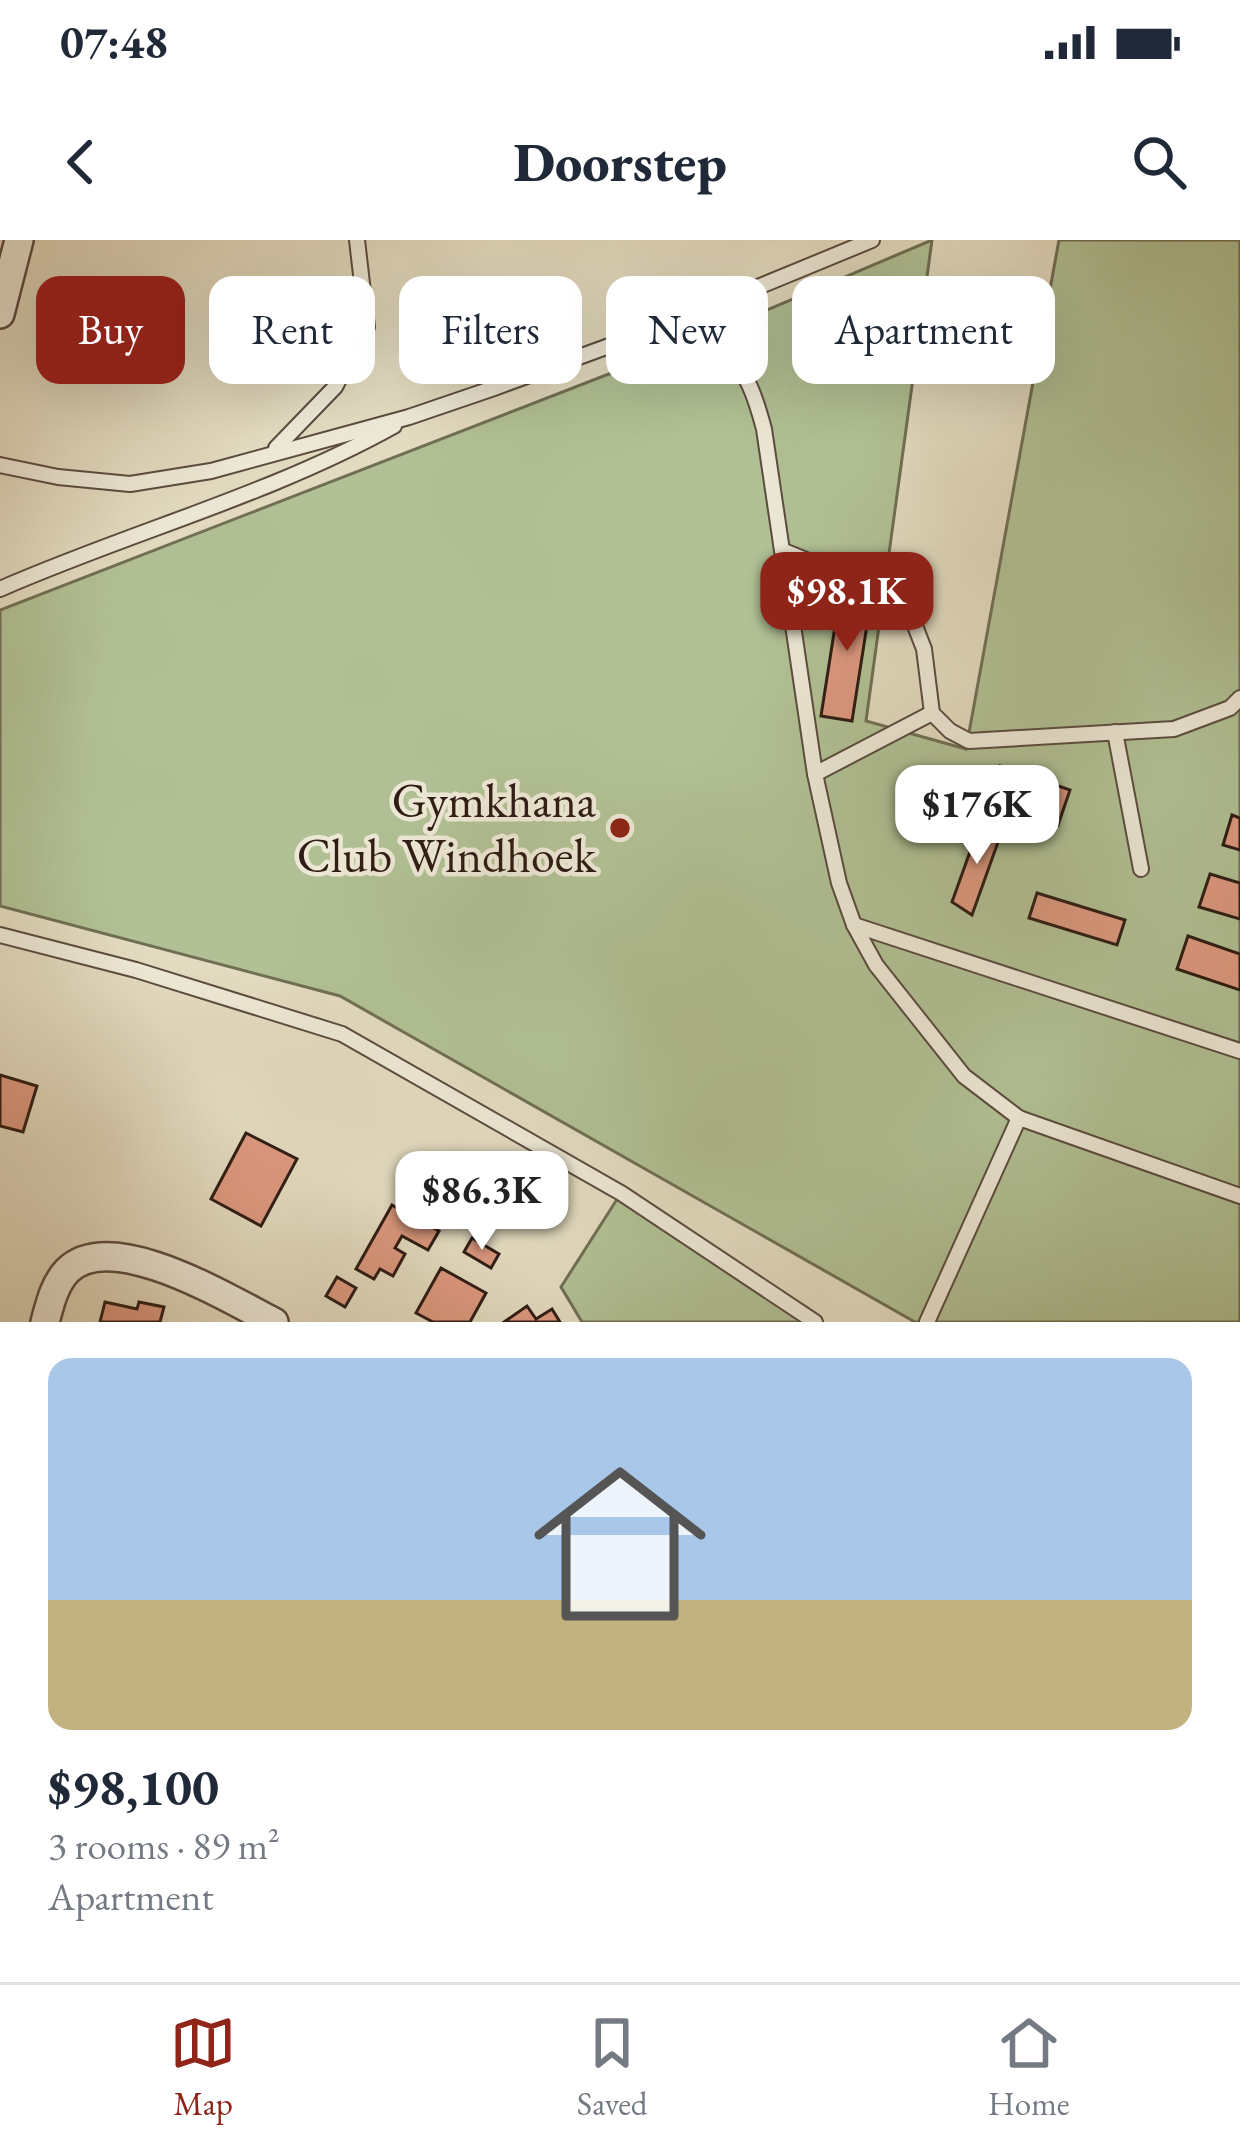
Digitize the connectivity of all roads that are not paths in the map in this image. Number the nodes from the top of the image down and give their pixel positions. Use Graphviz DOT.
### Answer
graph roads {
  1 [pos="19,240"];
  2 [pos="357,240"];
  3 [pos="872,240"];
  4 [pos="768,283"];
  5 [pos="0,314"];
  6 [pos="606,348"];
  7 [pos="751,384"];
  8 [pos="409,418"];
  9 [pos="272,451"];
  10 [pos="0,465"];
  11 [pos="784,550"];
  12 [pos="0,590"];
  13 [pos="1240,698"];
  14 [pos="932,713"];
  15 [pos="1115,732"];
  16 [pos="815,774"];
  17 [pos="1141,869"];
  18 [pos="854,925"];
  19 [pos="0,935"];
  20 [pos="1240,1052"];
  21 [pos="1019,1118"];
  22 [pos="1240,1196"];
  23 [pos="45,1322"];
  24 [pos="274,1322"];
  25 [pos="815,1322"];
  26 [pos="927,1322"];
  1 -- 5 [label="street"];
  2 -- 9 [label="lane"];
  3 -- 4 [label="lane"];
  6 -- 8 [label="lane"];
  7 -- 11 [label="lane"];
  8 -- 9 [label="lane"];
  8 -- 12 [label="lane"];
  9 -- 10 [label="lane"];
  11 -- 14 [label="lane"];
  11 -- 16 [label="lane"];
  13 -- 15 [label="lane"];
  14 -- 15 [label="lane"];
  14 -- 16 [label="lane"];
  15 -- 17 [label="lane"];
  16 -- 18 [label="lane"];
  18 -- 20 [label="lane"];
  18 -- 21 [label="lane"];
  19 -- 25 [label="lane"];
  21 -- 22 [label="lane"];
  21 -- 26 [label="lane"];
  23 -- 24 [label="street"];
}
